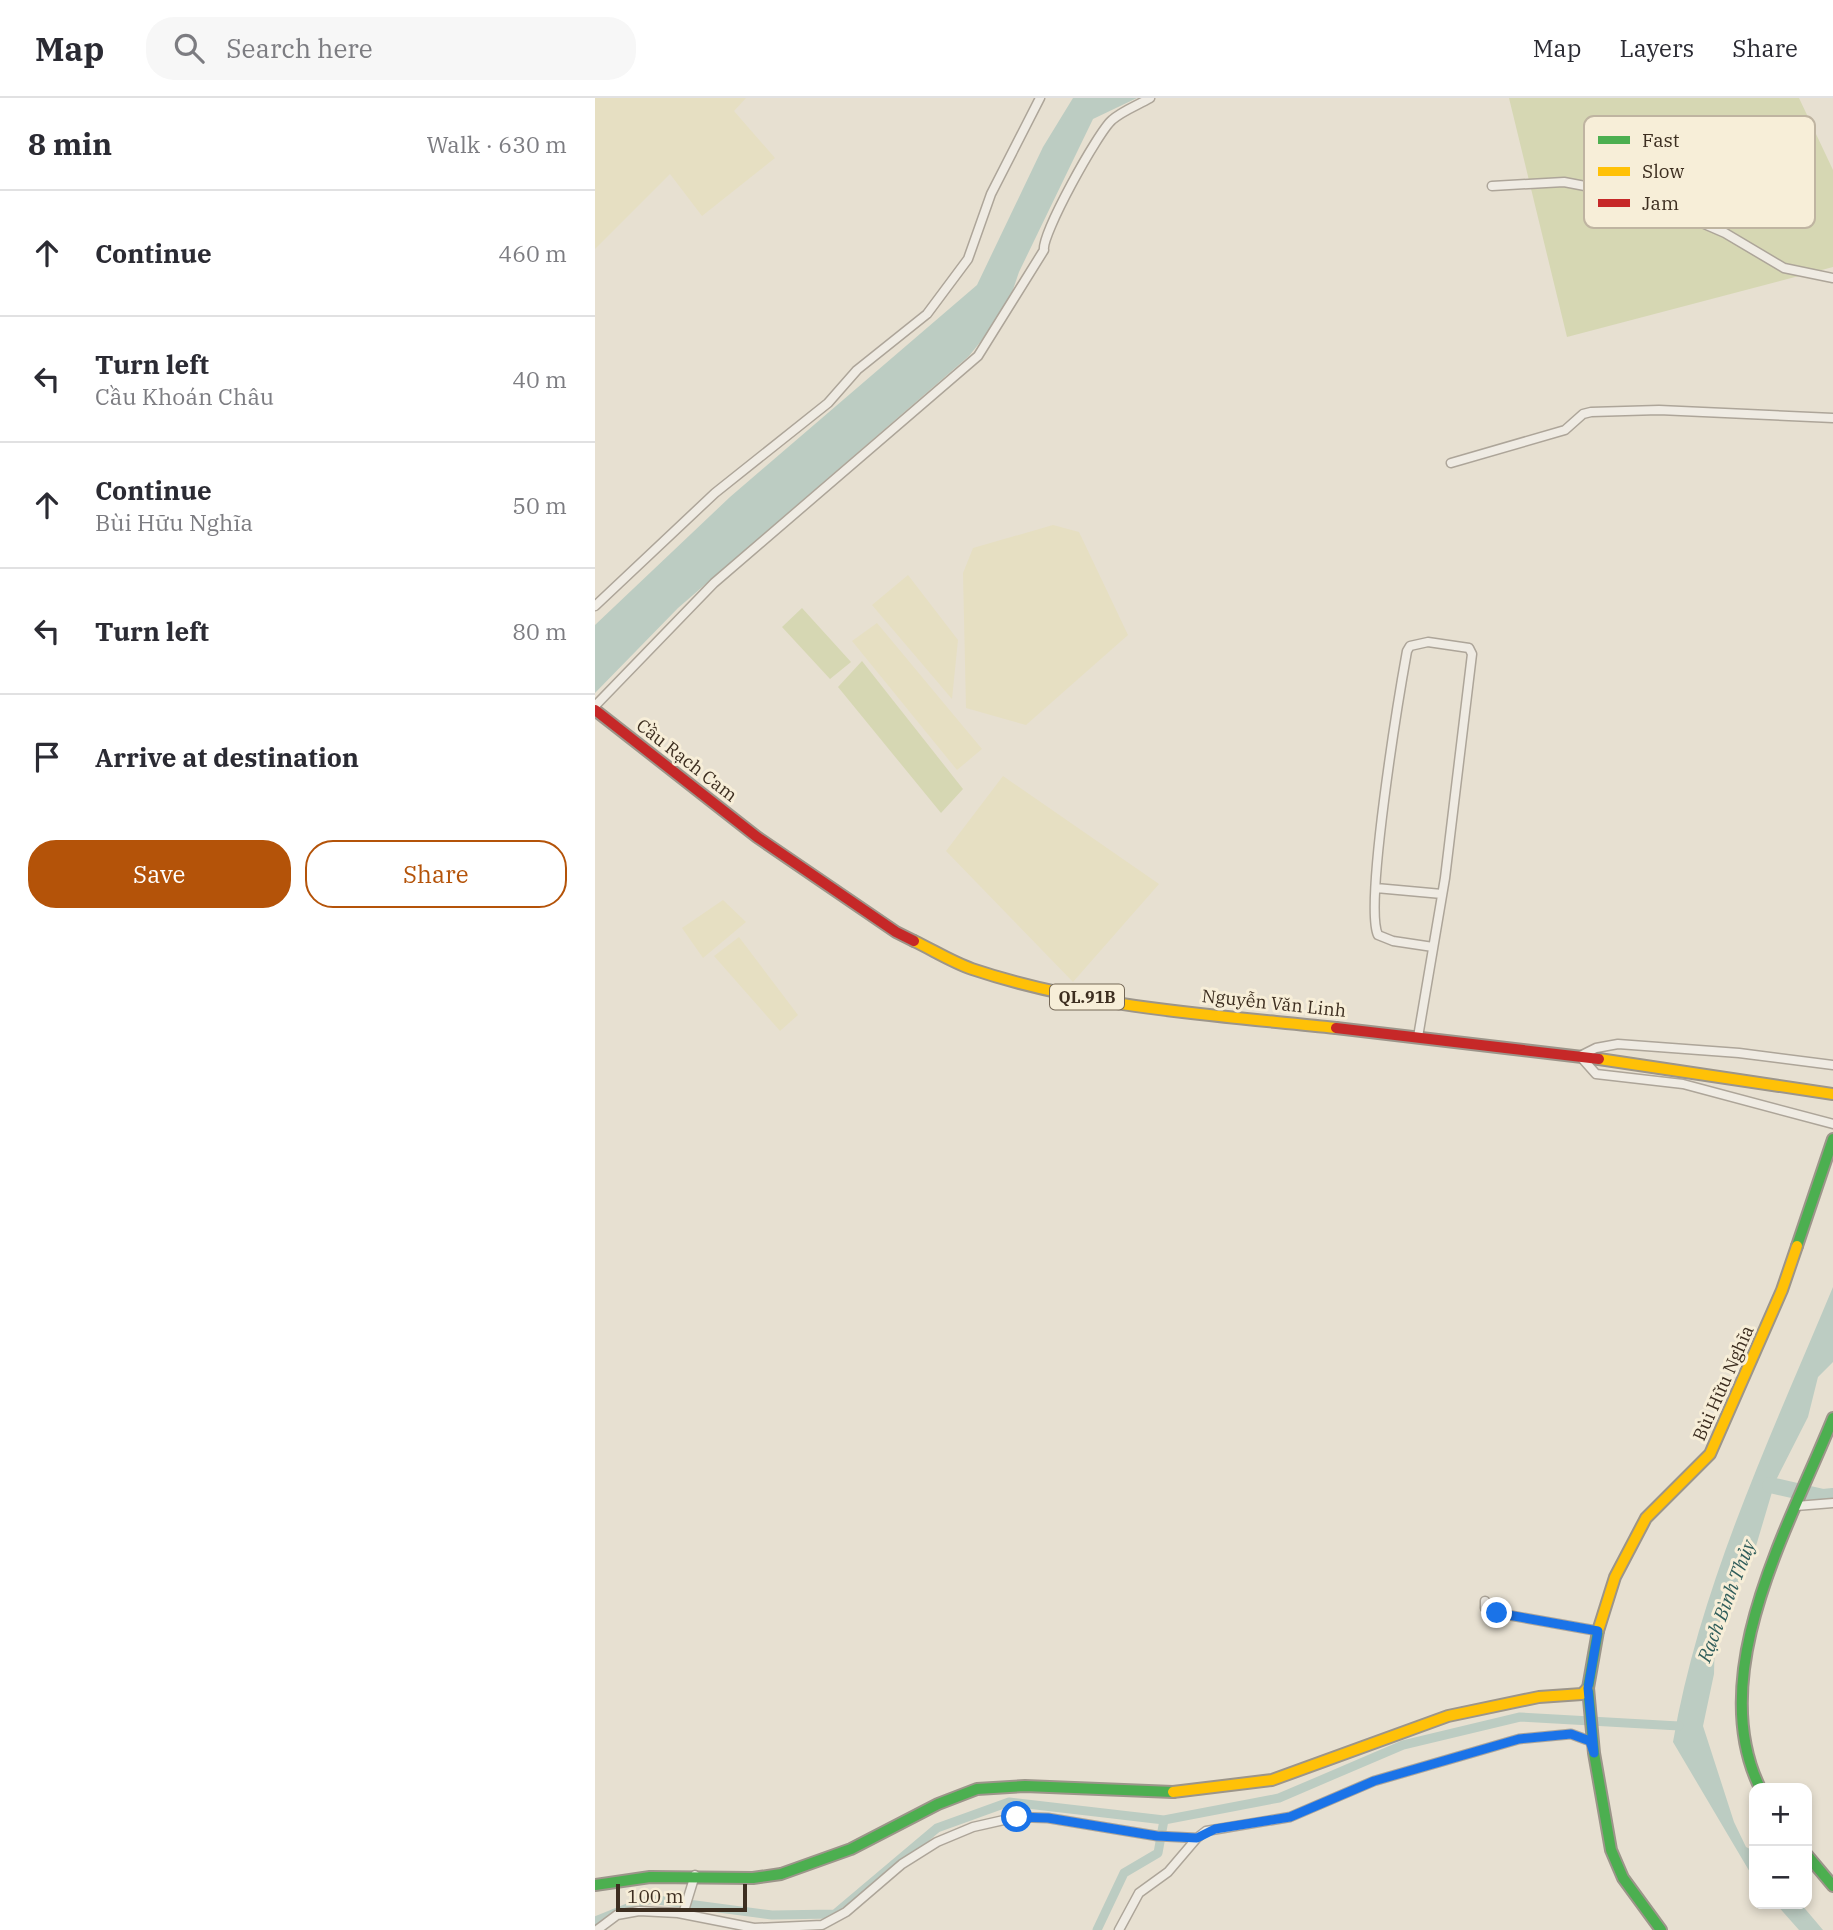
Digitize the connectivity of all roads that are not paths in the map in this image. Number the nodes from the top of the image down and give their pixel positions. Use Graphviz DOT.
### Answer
graph roads {
  1 [pos="1041,98"];
  2 [pos="1150,98"];
  3 [pos="1492,186"];
  4 [pos="1584,186"];
  5 [pos="1713,228"];
  6 [pos="1833,278"];
  7 [pos="1833,418"];
  8 [pos="1451,463"];
  9 [pos="595,606"];
  10 [pos="595,708"];
  11 [pos="757,837"];
  12 [pos="1376,888"];
  13 [pos="1442,894"];
  14 [pos="1433,947"];
  15 [pos="1418,1037"];
  16 [pos="1580,1055"];
  17 [pos="1833,1065"];
  18 [pos="1829,1093"];
  19 [pos="1833,1124"];
  20 [pos="1833,1139"];
  21 [pos="1833,1418"];
  22 [pos="1833,1503"];
  23 [pos="1797,1505"];
  24 [pos="1485,1601"];
  25 [pos="1598,1631"];
  26 [pos="1589,1693"];
  27 [pos="1594,1753"];
  28 [pos="1759,1783"];
  29 [pos="1197,1838"];
  30 [pos="1812,1861"];
  31 [pos="694,1880"];
  32 [pos="595,1885"];
  33 [pos="1833,1886"];
  34 [pos="683,1914"];
  35 [pos="597,1930"];
  36 [pos="1119,1930"];
  37 [pos="1661,1930"];
  1 -- 9 [label="street"];
  2 -- 10 [label="street"];
  3 -- 4 [label="street"];
  5 -- 6 [label="street"];
  7 -- 8 [label="street"];
  10 -- 11 [label="main road, Cầu Rạch Cam / QL.91B"];
  11 -- 15 [label="main road, Nguyễn Văn Linh / QL.91B"];
  12 -- 13 [label="street"];
  12 -- 13 [label="street"];
  12 -- 14 [label="street"];
  13 -- 14 [label="street"];
  14 -- 15 [label="street"];
  15 -- 16 [label="main road, Nguyễn Văn Linh / QL.91B"];
  16 -- 17 [label="street"];
  16 -- 18 [label="main road, Nguyễn Văn Linh / QL.91B"];
  16 -- 19 [label="street"];
  20 -- 25 [label="main road, Bùi Hữu Nghĩa"];
  21 -- 23 [label="main road"];
  22 -- 23 [label="street"];
  23 -- 28 [label="main road"];
  24 -- 25 [label="street"];
  25 -- 26 [label="main road, Bùi Hữu Nghĩa"];
  26 -- 27 [label="main road, Bùi Hữu Nghĩa"];
  26 -- 31 [label="main road"];
  27 -- 29 [label="street"];
  27 -- 37 [label="main road"];
  29 -- 34 [label="street"];
  29 -- 36 [label="street"];
  30 -- 33 [label="main road"];
  31 -- 32 [label="main road"];
  31 -- 34 [label="street"];
  34 -- 35 [label="street"];
}
